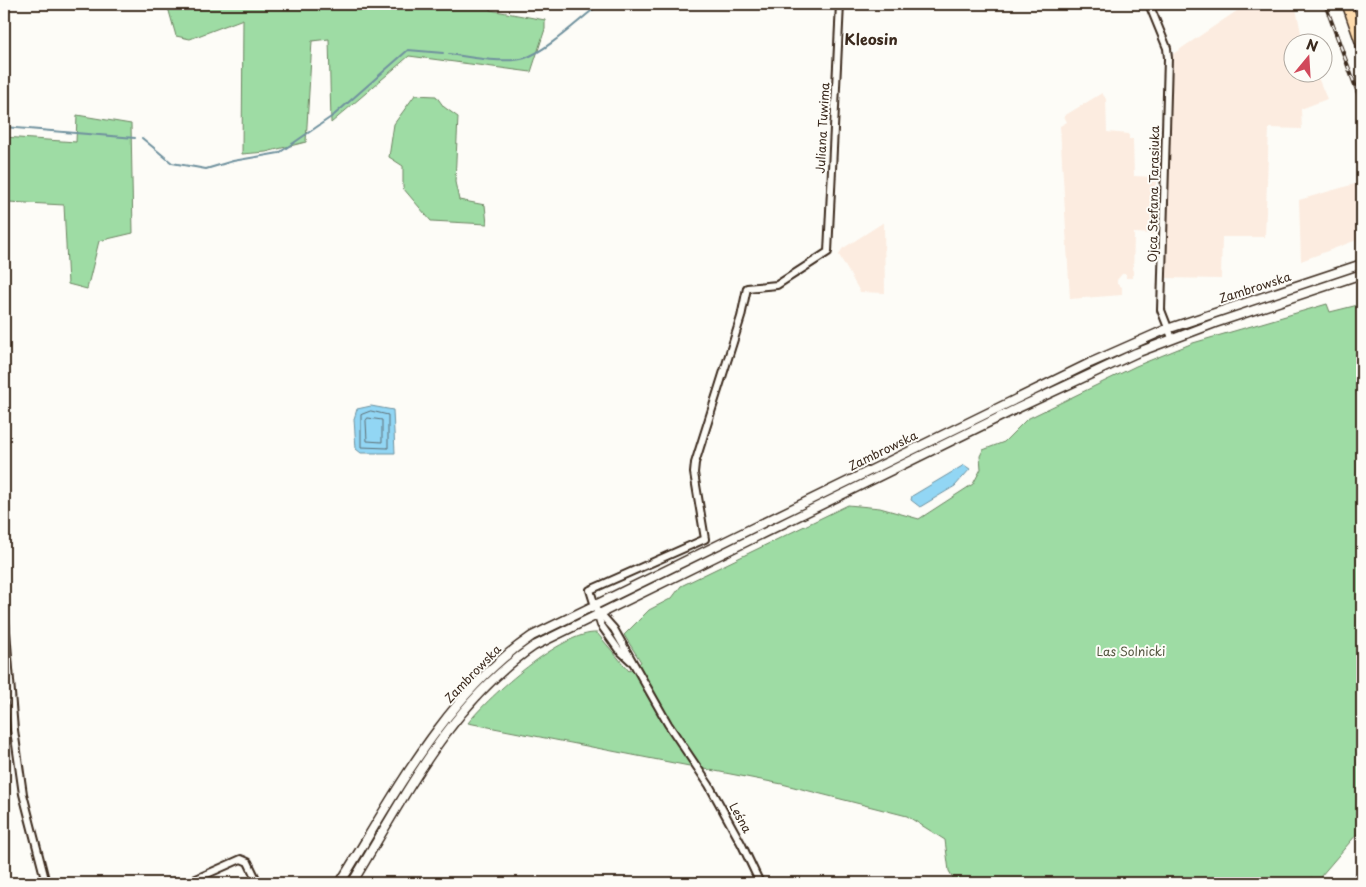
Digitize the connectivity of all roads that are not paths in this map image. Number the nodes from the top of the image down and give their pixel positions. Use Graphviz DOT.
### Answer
graph roads {
  1 [pos="840,4"];
  2 [pos="1149,4"];
  3 [pos="1347,4"];
  4 [pos="1360,4"];
  5 [pos="1362,14"];
  6 [pos="1362,47"];
  7 [pos="1362,264"];
  8 [pos="1362,274"];
  9 [pos="1167,329"];
  10 [pos="1172,338"];
  11 [pos="590,590"];
  12 [pos="595,604"];
  13 [pos="4,607"];
  14 [pos="598,612"];
  15 [pos="46,883"];
  16 [pos="187,883"];
  17 [pos="258,883"];
  18 [pos="340,883"];
  19 [pos="352,883"];
  20 [pos="760,883"];
  1 -- 11 [label="street, Juliana Tuwima"];
  2 -- 9 [label="street, Ojca Stefana Tarasiuka"];
  3 -- 6 [label="main road"];
  4 -- 5 [label="main road"];
  7 -- 9 [label="main road, Zambrowska"];
  8 -- 10 [label="main road, Zambrowska"];
  9 -- 10 [label="street, Ojca Stefana Tarasiuka"];
  9 -- 12 [label="main road, Zambrowska"];
  10 -- 14 [label="main road, Zambrowska"];
  11 -- 12 [label="street, Leśna"];
  12 -- 14 [label="street, Leśna"];
  12 -- 18 [label="main road, Zambrowska"];
  13 -- 15 [label="street"];
  14 -- 19 [label="main road, Zambrowska"];
  14 -- 20 [label="street, Leśna"];
  16 -- 17 [label="street"];
}
